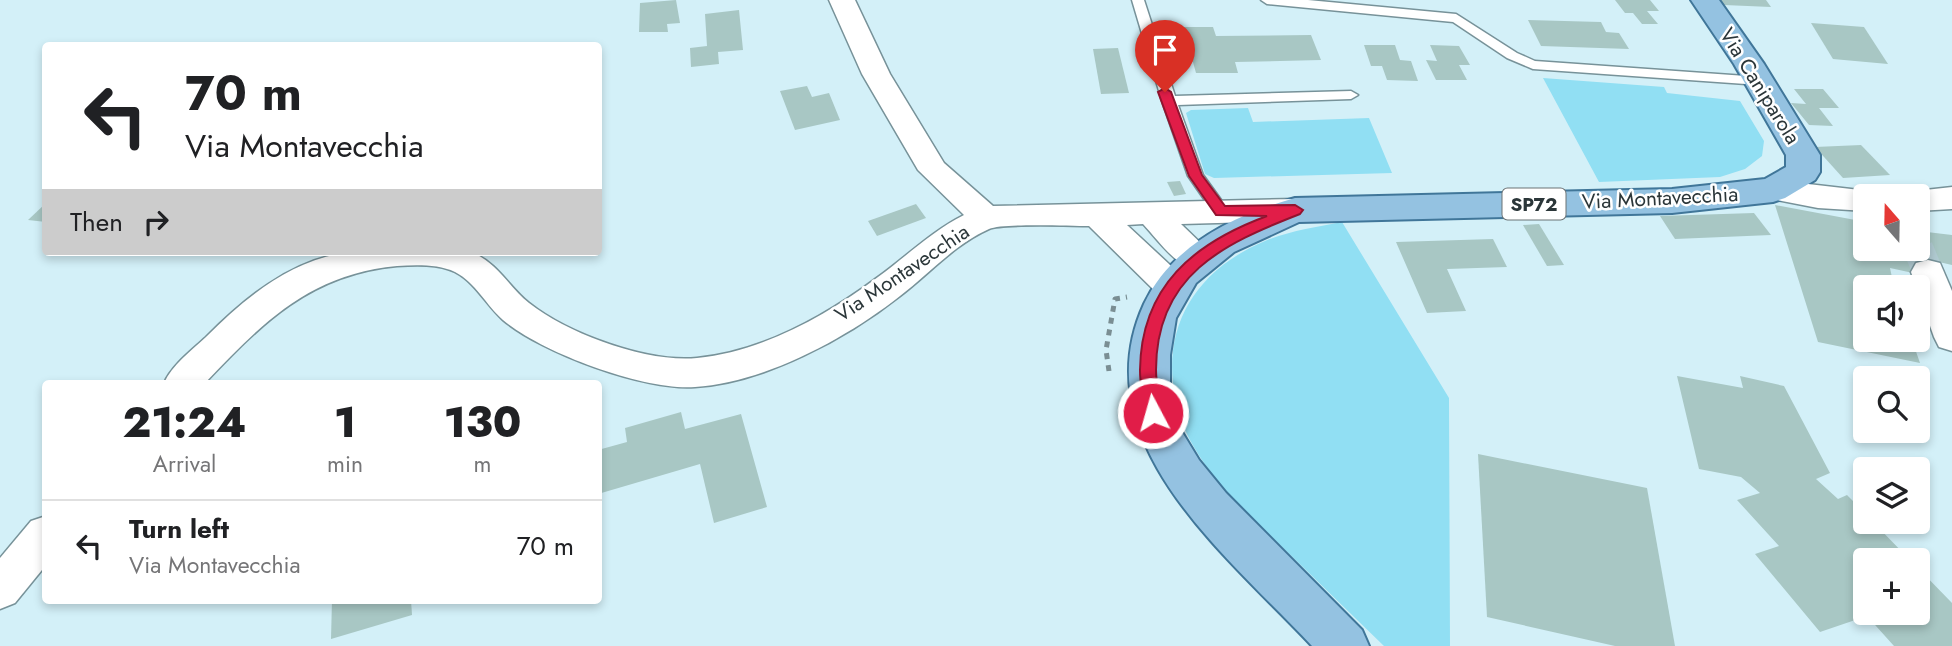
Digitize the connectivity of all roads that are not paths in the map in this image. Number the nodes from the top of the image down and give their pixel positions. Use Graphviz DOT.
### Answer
graph roads {
  1 [pos="842,0"];
  2 [pos="1138,0"];
  3 [pos="1267,0"];
  4 [pos="1705,0"];
  5 [pos="1760,81"];
  6 [pos="1352,95"];
  7 [pos="1169,102"];
  8 [pos="1773,190"];
  9 [pos="1952,198"];
  10 [pos="1853,199"];
  11 [pos="1930,199"];
  12 [pos="1295,210"];
  13 [pos="1222,211"];
  14 [pos="1150,212"];
  15 [pos="1095,213"];
  16 [pos="986,217"];
  17 [pos="387,256"];
  18 [pos="440,256"];
  19 [pos="1928,272"];
  20 [pos="1185,273"];
  21 [pos="1952,337"];
  22 [pos="186,380"];
  23 [pos="42,539"];
  24 [pos="0,589"];
  25 [pos="1345,646"];
  1 -- 16 [label="street, Via Montavecchia"];
  2 -- 7 [label="lane"];
  3 -- 5 [label="lane"];
  4 -- 5 [label="main road, Via Caniparola / SP72"];
  5 -- 8 [label="main road, Via Caniparola / SP72"];
  6 -- 7 [label="lane"];
  7 -- 13 [label="lane"];
  8 -- 10 [label="street"];
  8 -- 12 [label="main road, Via Montavecchia / SP72"];
  9 -- 11 [label="street"];
  12 -- 13 [label="street, Via Montavecchia"];
  12 -- 20 [label="main road, Via Montavecchia / SP72"];
  13 -- 14 [label="street, Via Montavecchia"];
  14 -- 15 [label="street, Via Montavecchia"];
  14 -- 20 [label="street"];
  15 -- 16 [label="street, Via Montavecchia"];
  15 -- 20 [label="street"];
  16 -- 18 [label="street, Via Montavecchia"];
  17 -- 22 [label="street, Via Montavecchia"];
  19 -- 21 [label="street"];
  20 -- 25 [label="main road, Via Montavecchia / SP72"];
  23 -- 24 [label="street"];
}
